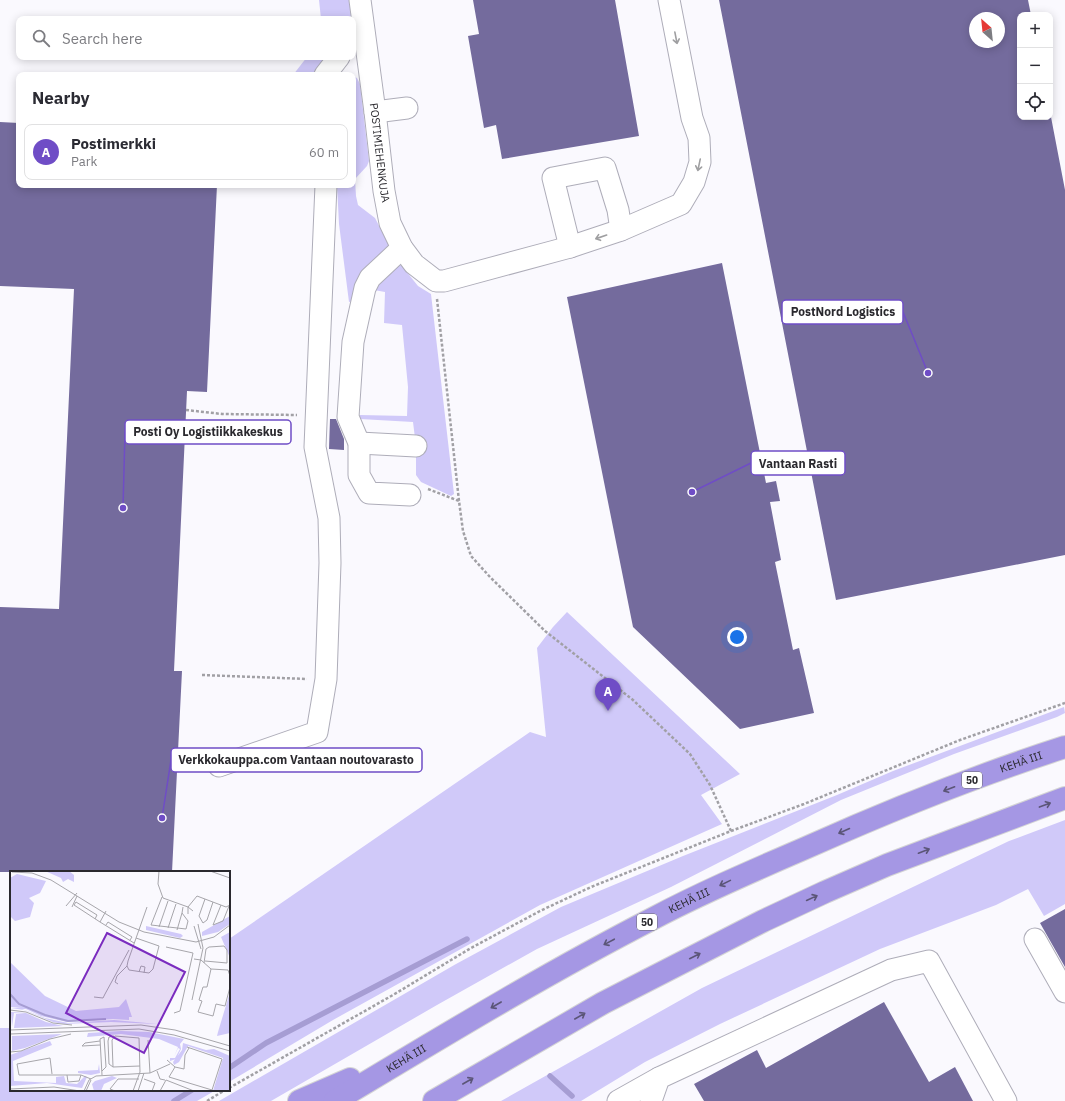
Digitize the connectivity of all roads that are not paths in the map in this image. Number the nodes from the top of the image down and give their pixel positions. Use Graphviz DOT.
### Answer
graph roads {
  1 [pos="360,0"];
  2 [pos="669,0"];
  3 [pos="358,36"];
  4 [pos="407,108"];
  5 [pos="376,112"];
  6 [pos="326,188"];
  7 [pos="621,230"];
  8 [pos="570,247"];
  9 [pos="402,248"];
  10 [pos="358,443"];
  11 [pos="416,446"];
  12 [pos="410,494"];
  13 [pos="1065,747"];
  14 [pos="219,766"];
  15 [pos="1065,798"];
  16 [pos="1035,939"];
  17 [pos="1065,992"];
  18 [pos="423,1048"];
  19 [pos="659,1078"];
  20 [pos="299,1101"];
  21 [pos="335,1101"];
  22 [pos="434,1101"];
  23 [pos="618,1101"];
  24 [pos="651,1101"];
  25 [pos="1006,1101"];
  1 -- 3 [label="street, POSTIMIEHENKUJA"];
  2 -- 7 [label="street, one-way"];
  3 -- 5 [label="street, POSTIMIEHENKUJA"];
  4 -- 5 [label="street"];
  5 -- 9 [label="street, POSTIMIEHENKUJA"];
  6 -- 14 [label="street"];
  7 -- 8 [label="street, one-way"];
  7 -- 8 [label="street"];
  8 -- 9 [label="street, POSTIMIEHENKUJA"];
  9 -- 10 [label="street"];
  10 -- 11 [label="street"];
  10 -- 12 [label="street"];
  13 -- 18 [label="highway, KEHÄ III / 50, one-way"];
  22 -- 15 [label="highway, one-way"];
  16 -- 17 [label="street"];
  18 -- 20 [label="highway"];
  18 -- 21 [label="highway, KEHÄ III / 50"];
  19 -- 23 [label="street"];
  19 -- 24 [label="street"];
  19 -- 25 [label="street"];
}
